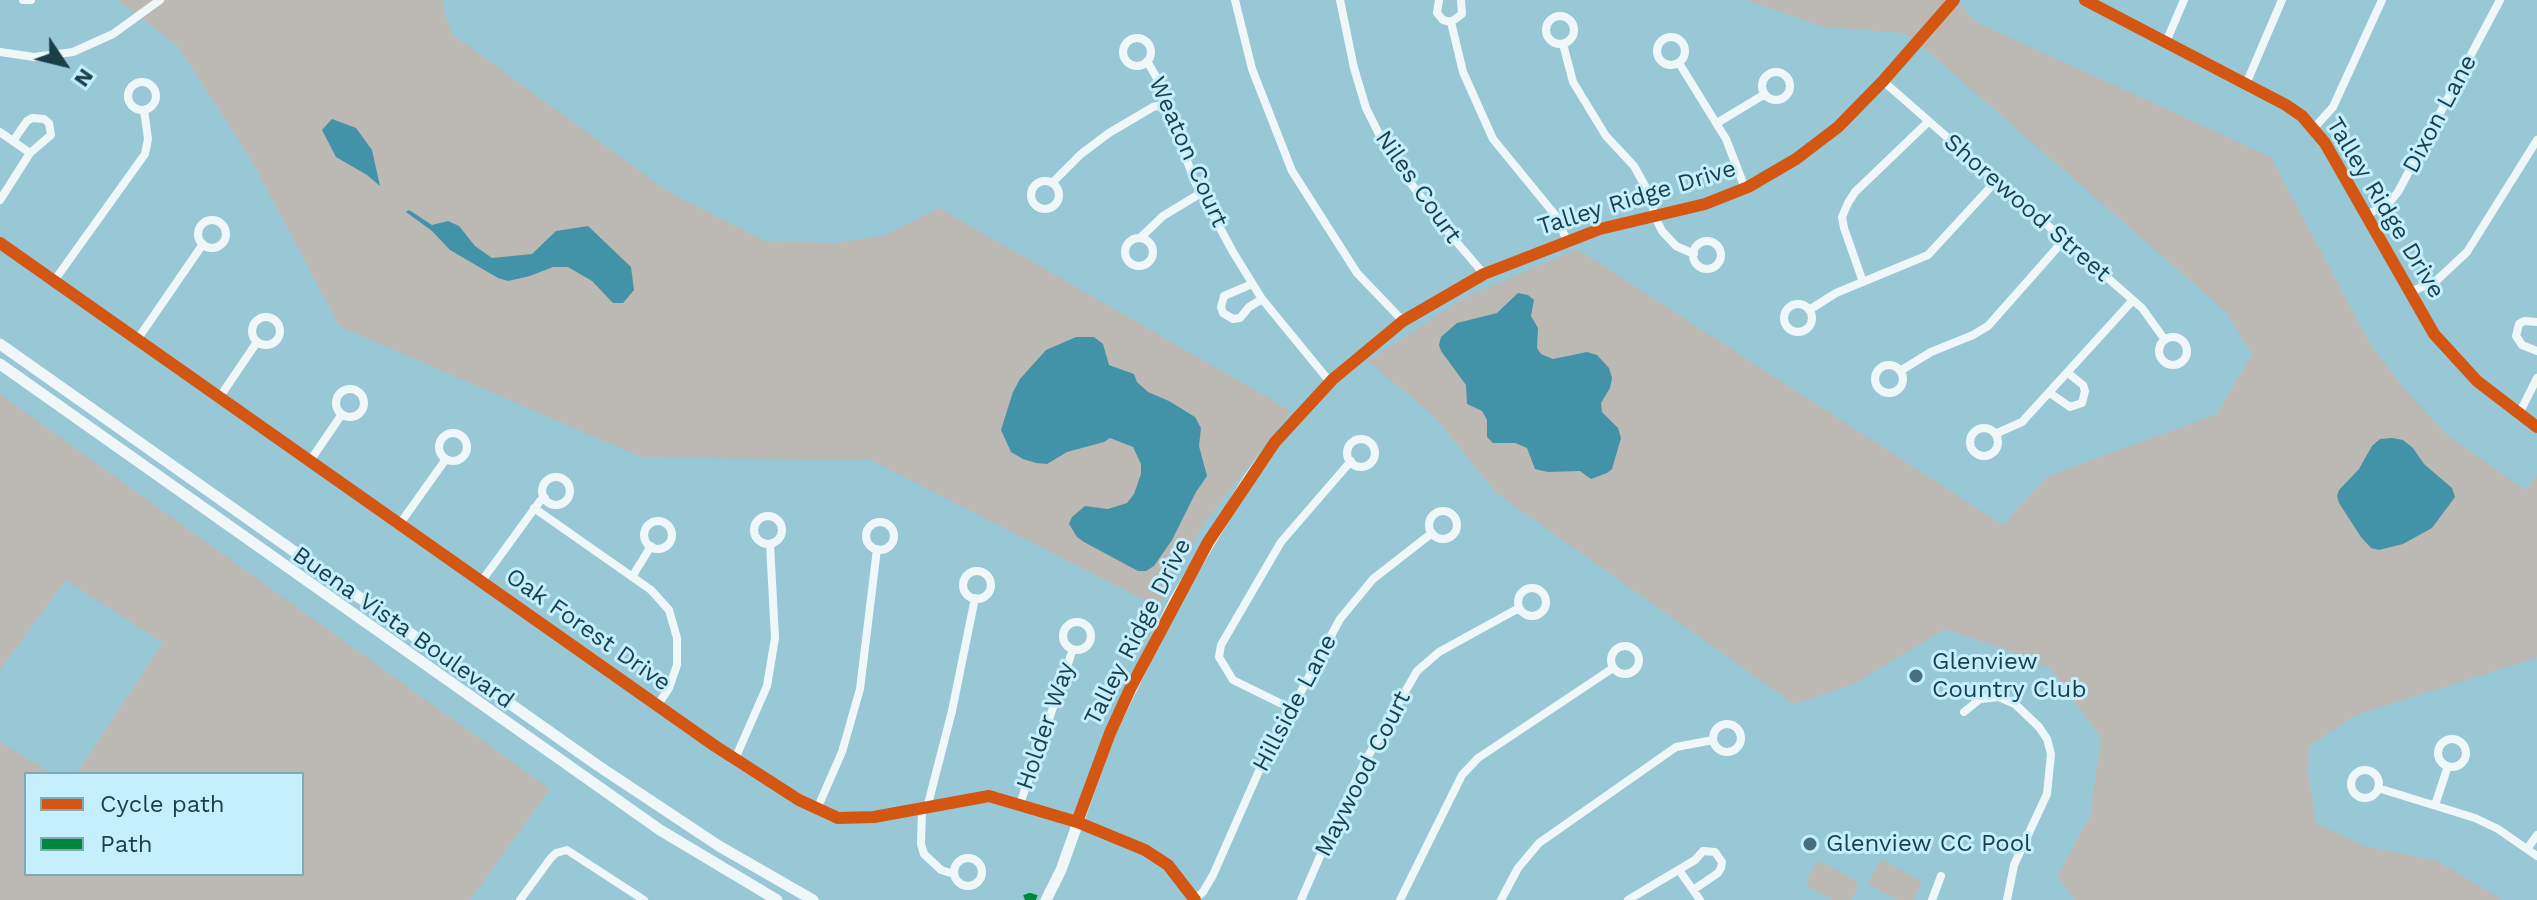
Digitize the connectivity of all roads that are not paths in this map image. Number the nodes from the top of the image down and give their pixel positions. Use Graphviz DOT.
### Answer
graph roads {
  1 [pos="23,0"];
  2 [pos="31,0"];
  3 [pos="160,0"];
  4 [pos="1235,0"];
  5 [pos="1340,0"];
  6 [pos="1439,0"];
  7 [pos="1461,0"];
  8 [pos="1954,0"];
  9 [pos="2085,0"];
  10 [pos="2184,0"];
  11 [pos="2282,0"];
  12 [pos="2382,0"];
  13 [pos="2500,0"];
  14 [pos="1451,22"];
  15 [pos="2166,42"];
  16 [pos="1563,44"];
  17 [pos="0,52"];
  18 [pos="1147,61"];
  19 [pos="1679,63"];
  20 [pos="1883,81"];
  21 [pos="2246,84"];
  22 [pos="1765,94"];
  23 [pos="1166,104"];
  24 [pos="144,110"];
  25 [pos="1928,122"];
  26 [pos="1717,123"];
  27 [pos="2314,128"];
  28 [pos="0,132"];
  29 [pos="2537,140"];
  30 [pos="13,141"];
  31 [pos="30,153"];
  32 [pos="1997,180"];
  33 [pos="1052,183"];
  34 [pos="1745,188"];
  35 [pos="1201,193"];
  36 [pos="0,200"];
  37 [pos="2366,215"];
  38 [pos="1655,217"];
  39 [pos="1140,238"];
  40 [pos="2064,240"];
  41 [pos="1567,241"];
  42 [pos="0,243"];
  43 [pos="203,244"];
  44 [pos="1694,254"];
  45 [pos="1484,274"];
  46 [pos="54,281"];
  47 [pos="1863,282"];
  48 [pos="1252,284"];
  49 [pos="2410,292"];
  50 [pos="1262,299"];
  51 [pos="2133,300"];
  52 [pos="1809,310"];
  53 [pos="1403,321"];
  54 [pos="2537,322"];
  55 [pos="137,340"];
  56 [pos="2165,340"];
  57 [pos="257,342"];
  58 [pos="0,344"];
  59 [pos="2537,351"];
  60 [pos="0,364"];
  61 [pos="1900,371"];
  62 [pos="2068,373"];
  63 [pos="2537,378"];
  64 [pos="1330,382"];
  65 [pos="2050,393"];
  66 [pos="219,398"];
  67 [pos="342,414"];
  68 [pos="2519,414"];
  69 [pos="2537,427"];
  70 [pos="1995,434"];
  71 [pos="446,459"];
  72 [pos="310,461"];
  73 [pos="1351,461"];
  74 [pos="545,498"];
  75 [pos="534,508"];
  76 [pos="399,525"];
  77 [pos="1432,533"];
  78 [pos="770,544"];
  79 [pos="651,546"];
  80 [pos="877,549"];
  81 [pos="632,577"];
  82 [pos="481,582"];
  83 [pos="975,598"];
  84 [pos="1519,608"];
  85 [pos="1073,649"];
  86 [pos="1613,668"];
  87 [pos="657,706"];
  88 [pos="1290,708"];
  89 [pos="1964,712"];
  90 [pos="1713,740"];
  91 [pos="735,759"];
  92 [pos="2448,766"];
  93 [pos="2378,788"];
  94 [pos="1020,804"];
  95 [pos="2435,805"];
  96 [pos="817,809"];
  97 [pos="924,809"];
  98 [pos="1077,822"];
  99 [pos="2537,835"];
  100 [pos="2527,849"];
  101 [pos="2537,856"];
  102 [pos="1061,870"];
  103 [pos="1679,870"];
  104 [pos="954,874"];
  105 [pos="1941,876"];
  106 [pos="1693,890"];
  107 [pos="520,900"];
  108 [pos="644,900"];
  109 [pos="777,900"];
  110 [pos="813,900"];
  111 [pos="1046,900"];
  112 [pos="1057,900"];
  113 [pos="1195,900"];
  114 [pos="1301,900"];
  115 [pos="1400,900"];
  116 [pos="1501,900"];
  117 [pos="1628,900"];
  118 [pos="1700,900"];
  119 [pos="1932,900"];
  120 [pos="2007,900"];
  1 -- 2 [label="street"];
  3 -- 17 [label="street"];
  4 -- 53 [label="street"];
  5 -- 45 [label="street, Niles Court"];
  6 -- 14 [label="street"];
  7 -- 14 [label="street"];
  8 -- 20 [label="street, Talley Ridge Drive"];
  9 -- 15 [label="street, Talley Ridge Drive"];
  10 -- 15 [label="street"];
  11 -- 21 [label="street"];
  12 -- 27 [label="street"];
  13 -- 37 [label="street, Dixon Lane"];
  14 -- 41 [label="street"];
  15 -- 21 [label="street, Talley Ridge Drive"];
  16 -- 38 [label="street"];
  18 -- 23 [label="street, Weaton Court"];
  19 -- 26 [label="street"];
  20 -- 25 [label="street, Shorewood Street"];
  20 -- 34 [label="street, Talley Ridge Drive"];
  21 -- 27 [label="street, Talley Ridge Drive"];
  22 -- 26 [label="street"];
  23 -- 33 [label="street"];
  23 -- 35 [label="street, Weaton Court"];
  24 -- 46 [label="street"];
  25 -- 32 [label="street, Shorewood Street"];
  25 -- 47 [label="street"];
  26 -- 34 [label="street"];
  27 -- 37 [label="street, Talley Ridge Drive"];
  28 -- 30 [label="street"];
  29 -- 49 [label="street"];
  30 -- 31 [label="street"];
  30 -- 31 [label="street"];
  31 -- 36 [label="street"];
  32 -- 40 [label="street, Shorewood Street"];
  32 -- 47 [label="street"];
  34 -- 38 [label="street, Talley Ridge Drive"];
  35 -- 39 [label="street"];
  35 -- 48 [label="street, Weaton Court"];
  37 -- 49 [label="street, Talley Ridge Drive"];
  38 -- 41 [label="street, Talley Ridge Drive"];
  38 -- 44 [label="street"];
  40 -- 51 [label="street, Shorewood Street"];
  40 -- 61 [label="street"];
  41 -- 45 [label="street, Talley Ridge Drive"];
  42 -- 46 [label="street, Oak Forest Drive"];
  43 -- 55 [label="street"];
  45 -- 53 [label="street, Talley Ridge Drive"];
  46 -- 55 [label="street, Oak Forest Drive"];
  47 -- 52 [label="street"];
  48 -- 50 [label="street, Weaton Court"];
  48 -- 50 [label="street"];
  49 -- 68 [label="street, Talley Ridge Drive"];
  50 -- 64 [label="street, Weaton Court"];
  51 -- 56 [label="street, Shorewood Street"];
  51 -- 62 [label="street"];
  53 -- 64 [label="street, Talley Ridge Drive"];
  54 -- 59 [label="street"];
  55 -- 66 [label="street, Oak Forest Drive"];
  57 -- 66 [label="street"];
  58 -- 110 [label="street, Buena Vista Boulevard"];
  60 -- 109 [label="street, Buena Vista Boulevard"];
  62 -- 65 [label="street"];
  62 -- 65 [label="street"];
  63 -- 68 [label="street"];
  64 -- 98 [label="street, Talley Ridge Drive"];
  65 -- 70 [label="street"];
  66 -- 72 [label="street, Oak Forest Drive"];
  67 -- 72 [label="street"];
  68 -- 69 [label="street, Talley Ridge Drive"];
  71 -- 76 [label="street"];
  72 -- 76 [label="street, Oak Forest Drive"];
  73 -- 88 [label="street"];
  74 -- 75 [label="street"];
  75 -- 81 [label="street"];
  75 -- 82 [label="street"];
  76 -- 82 [label="street, Oak Forest Drive"];
  77 -- 88 [label="street, Hillside Lane"];
  78 -- 91 [label="street"];
  79 -- 81 [label="street"];
  80 -- 96 [label="street"];
  81 -- 87 [label="street"];
  82 -- 87 [label="street, Oak Forest Drive"];
  83 -- 97 [label="street"];
  84 -- 114 [label="street, Maywood Court"];
  85 -- 94 [label="street, Holder Way"];
  86 -- 115 [label="street"];
  87 -- 91 [label="street, Oak Forest Drive"];
  88 -- 113 [label="street, Hillside Lane"];
  89 -- 120 [label="street"];
  90 -- 116 [label="street"];
  91 -- 96 [label="street, Oak Forest Drive"];
  92 -- 95 [label="street"];
  93 -- 95 [label="street"];
  94 -- 97 [label="street, Oak Forest Drive"];
  94 -- 98 [label="street, Oak Forest Drive"];
  95 -- 100 [label="street"];
  96 -- 97 [label="street, Oak Forest Drive"];
  97 -- 104 [label="street"];
  98 -- 102 [label="street, Talley Ridge Drive"];
  98 -- 113 [label="street, Oak Forest Drive"];
  99 -- 100 [label="street"];
  100 -- 101 [label="street"];
  102 -- 111 [label="street, Talley Ridge Drive"];
  102 -- 112 [label="street, Talley Ridge Drive"];
  103 -- 106 [label="street"];
  103 -- 106 [label="street"];
  103 -- 117 [label="street"];
  105 -- 119 [label="street"];
  106 -- 118 [label="street"];
  107 -- 108 [label="street"];
}
